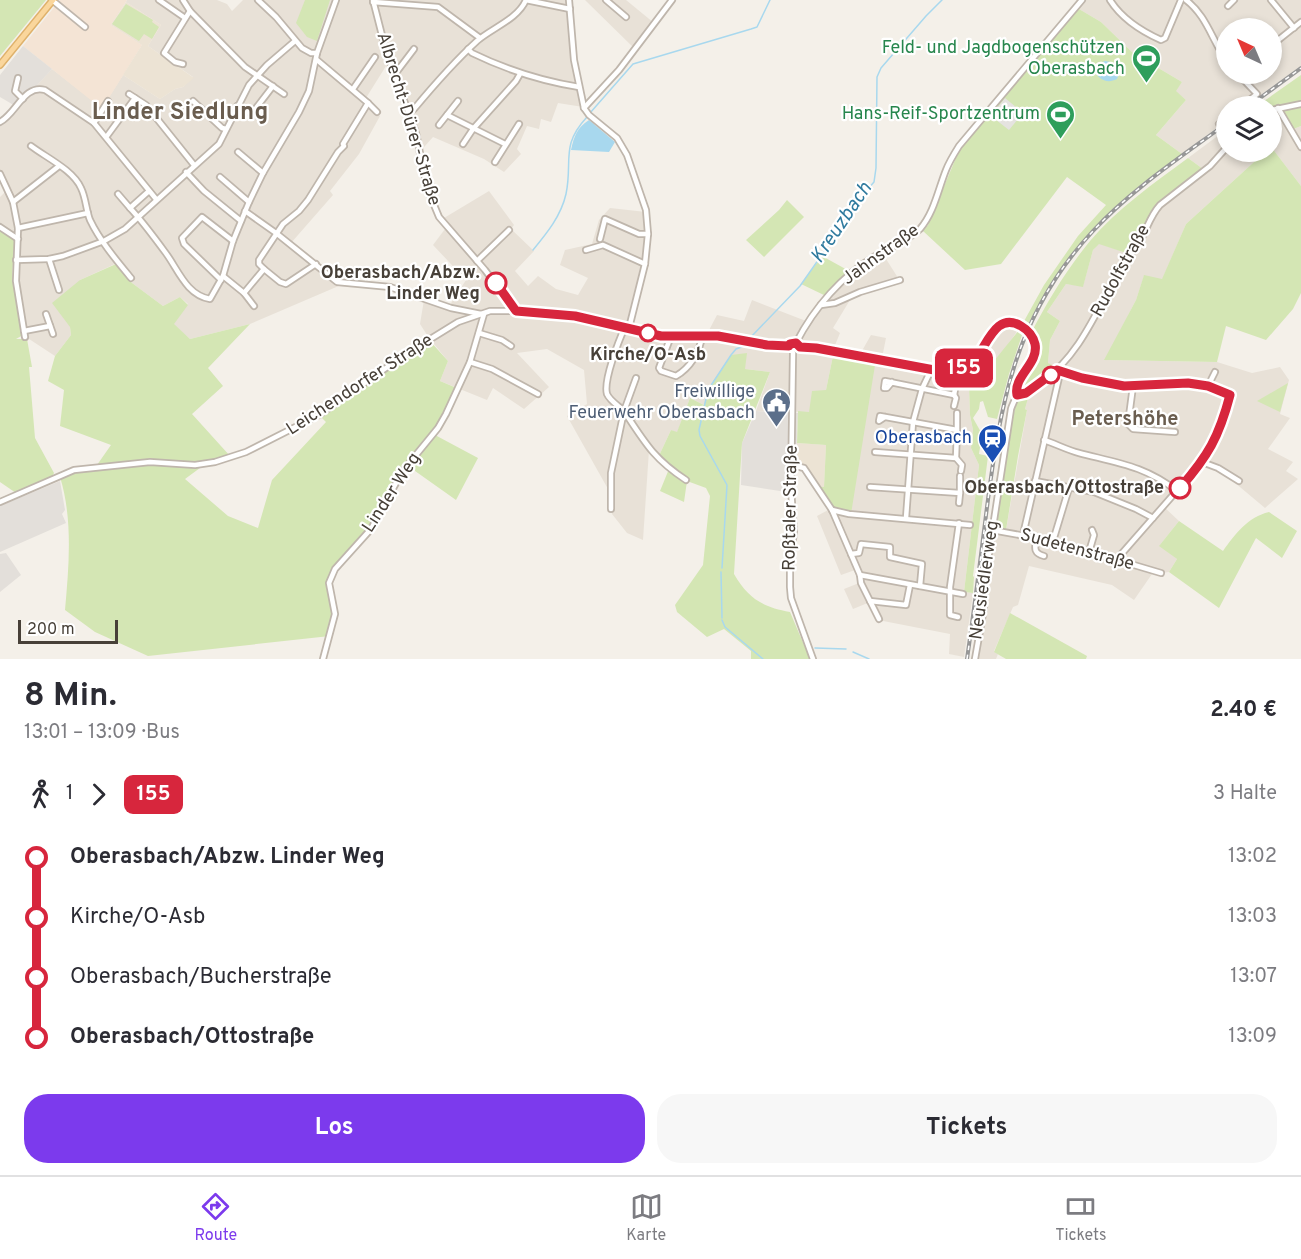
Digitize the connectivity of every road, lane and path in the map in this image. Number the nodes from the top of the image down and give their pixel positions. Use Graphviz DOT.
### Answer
graph roads {
  1 [pos="53,0"];
  2 [pos="159,0"];
  3 [pos="183,0"];
  4 [pos="336,0"];
  5 [pos="526,0"];
  6 [pos="569,0"];
  7 [pos="606,0"];
  8 [pos="672,0"];
  9 [pos="1082,0"];
  10 [pos="1110,0"];
  11 [pos="1181,0"];
  12 [pos="1186,0"];
  13 [pos="1234,0"];
  14 [pos="1271,0"];
  15 [pos="261,1"];
  16 [pos="373,1"];
  17 [pos="1228,6"];
  18 [pos="570,9"];
  19 [pos="190,10"];
  20 [pos="185,18"];
  21 [pos="626,18"];
  22 [pos="1301,22"];
  23 [pos="85,27"];
  24 [pos="1294,28"];
  25 [pos="1282,37"];
  26 [pos="480,38"];
  27 [pos="295,41"];
  28 [pos="1216,44"];
  29 [pos="414,49"];
  30 [pos="468,49"];
  31 [pos="317,53"];
  32 [pos="375,57"];
  33 [pos="317,60"];
  34 [pos="183,64"];
  35 [pos="0,65"];
  36 [pos="394,74"];
  37 [pos="520,74"];
  38 [pos="257,75"];
  39 [pos="18,78"];
  40 [pos="1248,84"];
  41 [pos="273,86"];
  42 [pos="579,87"];
  43 [pos="353,89"];
  44 [pos="129,93"];
  45 [pos="284,94"];
  46 [pos="1254,96"];
  47 [pos="135,98"];
  48 [pos="23,99"];
  49 [pos="193,100"];
  50 [pos="108,101"];
  51 [pos="458,101"];
  52 [pos="368,103"];
  53 [pos="1301,104"];
  54 [pos="237,106"];
  55 [pos="584,108"];
  56 [pos="1282,108"];
  57 [pos="377,112"];
  58 [pos="409,112"];
  59 [pos="447,115"];
  60 [pos="1282,119"];
  61 [pos="0,122"];
  62 [pos="94,123"];
  63 [pos="519,124"];
  64 [pos="439,125"];
  65 [pos="226,129"];
  66 [pos="474,129"];
  67 [pos="107,136"];
  68 [pos="463,144"];
  69 [pos="505,144"];
  70 [pos="31,146"];
  71 [pos="1301,147"];
  72 [pos="238,152"];
  73 [pos="1216,159"];
  74 [pos="495,162"];
  75 [pos="195,165"];
  76 [pos="59,166"];
  77 [pos="186,172"];
  78 [pos="263,173"];
  79 [pos="0,174"];
  80 [pos="220,177"];
  81 [pos="149,191"];
  82 [pos="118,194"];
  83 [pos="156,199"];
  84 [pos="13,202"];
  85 [pos="249,202"];
  86 [pos="130,208"];
  87 [pos="245,212"];
  88 [pos="88,213"];
  89 [pos="139,217"];
  90 [pos="241,221"];
  91 [pos="0,227"];
  92 [pos="18,228"];
  93 [pos="508,230"];
  94 [pos="276,233"];
  95 [pos="648,234"];
  96 [pos="600,238"];
  97 [pos="18,239"];
  98 [pos="104,241"];
  99 [pos="233,241"];
  100 [pos="586,250"];
  101 [pos="50,259"];
  102 [pos="16,260"];
  103 [pos="477,261"];
  104 [pos="316,264"];
  105 [pos="645,264"];
  106 [pos="264,269"];
  107 [pos="131,278"];
  108 [pos="222,278"];
  109 [pos="900,280"];
  110 [pos="59,290"];
  111 [pos="244,293"];
  112 [pos="821,304"];
  113 [pos="254,306"];
  114 [pos="516,311"];
  115 [pos="46,314"];
  116 [pos="484,314"];
  117 [pos="50,326"];
  118 [pos="627,328"];
  119 [pos="479,333"];
  120 [pos="53,334"];
  121 [pos="671,336"];
  122 [pos="702,336"];
  123 [pos="798,345"];
  124 [pos="511,346"];
  125 [pos="789,346"];
  126 [pos="793,353"];
  127 [pos="470,362"];
  128 [pos="931,370"];
  129 [pos="1058,371"];
  130 [pos="1215,372"];
  131 [pos="636,378"];
  132 [pos="892,382"];
  133 [pos="956,384"];
  134 [pos="1133,386"];
  135 [pos="1208,386"];
  136 [pos="922,389"];
  137 [pos="538,394"];
  138 [pos="954,395"];
  139 [pos="1017,395"];
  140 [pos="954,406"];
  141 [pos="624,411"];
  142 [pos="957,412"];
  143 [pos="885,417"];
  144 [pos="913,422"];
  145 [pos="957,430"];
  146 [pos="1175,432"];
  147 [pos="1044,440"];
  148 [pos="875,452"];
  149 [pos="912,455"];
  150 [pos="956,458"];
  151 [pos="1202,462"];
  152 [pos="792,465"];
  153 [pos="686,480"];
  154 [pos="1239,481"];
  155 [pos="1035,482"];
  156 [pos="870,487"];
  157 [pos="1069,488"];
  158 [pos="909,489"];
  159 [pos="1178,491"];
  160 [pos="960,493"];
  161 [pos="0,502"];
  162 [pos="959,502"];
  163 [pos="611,509"];
  164 [pos="832,510"];
  165 [pos="906,518"];
  166 [pos="1153,518"];
  167 [pos="959,523"];
  168 [pos="970,525"];
  169 [pos="992,530"];
  170 [pos="1092,530"];
  171 [pos="1023,535"];
  172 [pos="1036,538"];
  173 [pos="1053,542"];
  174 [pos="1089,552"];
  175 [pos="851,554"];
  176 [pos="1044,556"];
  177 [pos="1117,559"];
  178 [pos="1161,573"];
  179 [pos="860,575"];
  180 [pos="910,585"];
  181 [pos="920,586"];
  182 [pos="951,592"];
  183 [pos="963,594"];
  184 [pos="870,601"];
  185 [pos="958,616"];
  186 [pos="879,619"];
  187 [pos="323,659"];
  188 [pos="813,659"];
  189 [pos="975,659"];
  1 -- 23 [label="street"];
  1 -- 35 [label="main road"];
  2 -- 20 [label="street"];
  3 -- 19 [label="street"];
  4 -- 31 [label="street"];
  5 -- 18 [label="street"];
  5 -- 26 [label="street"];
  6 -- 18 [label="street"];
  7 -- 21 [label="street"];
  8 -- 55 [label="street"];
  9 -- 112 [label="street, Jahnstraße"];
  10 -- 11 [label="street"];
  12 -- 28 [label="street"];
  13 -- 17 [label="street"];
  14 -- 24 [label="street"];
  15 -- 27 [label="street"];
  16 -- 26 [label="street"];
  16 -- 36 [label="street, Albrecht-Dürer-Straße"];
  18 -- 42 [label="street"];
  19 -- 20 [label="street"];
  19 -- 38 [label="street"];
  20 -- 34 [label="street"];
  22 -- 24 [label="street"];
  24 -- 25 [label="street"];
  26 -- 30 [label="street"];
  27 -- 31 [label="street"];
  27 -- 38 [label="street"];
  29 -- 36 [label="street"];
  30 -- 37 [label="street"];
  30 -- 58 [label="street"];
  31 -- 33 [label="street"];
  32 -- 43 [label="street"];
  33 -- 43 [label="street"];
  33 -- 78 [label="street"];
  36 -- 58 [label="street, Albrecht-Dürer-Straße"];
  37 -- 42 [label="street"];
  37 -- 66 [label="street"];
  38 -- 41 [label="street"];
  38 -- 54 [label="street"];
  39 -- 48 [label="street"];
  40 -- 46 [label="street"];
  41 -- 45 [label="street"];
  41 -- 54 [label="street"];
  42 -- 55 [label="street"];
  43 -- 52 [label="street"];
  44 -- 47 [label="street"];
  47 -- 67 [label="street"];
  47 -- 75 [label="street"];
  48 -- 61 [label="street"];
  48 -- 62 [label="street"];
  49 -- 65 [label="street"];
  50 -- 62 [label="street"];
  51 -- 59 [label="street"];
  52 -- 57 [label="street"];
  52 -- 94 [label="street"];
  53 -- 56 [label="street"];
  54 -- 65 [label="street"];
  55 -- 95 [label="street"];
  58 -- 103 [label="street, Albrecht-Dürer-Straße"];
  59 -- 64 [label="street"];
  59 -- 66 [label="street"];
  60 -- 71 [label="street"];
  62 -- 67 [label="street"];
  63 -- 69 [label="street"];
  65 -- 75 [label="street"];
  66 -- 68 [label="street"];
  66 -- 69 [label="street"];
  67 -- 81 [label="street"];
  69 -- 74 [label="street"];
  70 -- 76 [label="street"];
  72 -- 78 [label="street"];
  73 -- 129 [label="street, Rudolfstraße"];
  75 -- 77 [label="street"];
  76 -- 84 [label="street"];
  76 -- 88 [label="street"];
  77 -- 83 [label="street"];
  77 -- 90 [label="street"];
  78 -- 85 [label="street"];
  79 -- 84 [label="street"];
  80 -- 85 [label="street"];
  81 -- 83 [label="street"];
  81 -- 86 [label="street"];
  82 -- 86 [label="street"];
  83 -- 89 [label="street"];
  84 -- 92 [label="street"];
  85 -- 87 [label="street"];
  86 -- 89 [label="street"];
  87 -- 90 [label="street"];
  87 -- 94 [label="street"];
  88 -- 92 [label="street"];
  88 -- 98 [label="street"];
  89 -- 98 [label="street"];
  89 -- 108 [label="street"];
  90 -- 99 [label="street"];
  91 -- 97 [label="street"];
  92 -- 97 [label="street"];
  93 -- 103 [label="street"];
  94 -- 104 [label="street"];
  94 -- 106 [label="street"];
  95 -- 96 [label="street"];
  95 -- 105 [label="street"];
  97 -- 102 [label="street"];
  98 -- 101 [label="street"];
  98 -- 107 [label="street"];
  99 -- 108 [label="street"];
  99 -- 108 [label="street"];
  100 -- 105 [label="street"];
  101 -- 102 [label="street"];
  101 -- 110 [label="street"];
  102 -- 117 [label="street"];
  103 -- 114 [label="street, Albrecht-Dürer-Straße"];
  104 -- 106 [label="street"];
  104 -- 116 [label="street"];
  105 -- 118 [label="street"];
  106 -- 111 [label="street"];
  108 -- 111 [label="street"];
  109 -- 112 [label="street, Jahnstraße"];
  111 -- 113 [label="street"];
  112 -- 123 [label="street, Jahnstraße"];
  114 -- 116 [label="street"];
  114 -- 118 [label="street"];
  115 -- 117 [label="street"];
  116 -- 119 [label="street, Linder Weg"];
  116 -- 161 [label="street, Leichendorfer Straße"];
  117 -- 120 [label="street"];
  118 -- 121 [label="street"];
  118 -- 141 [label="street"];
  119 -- 124 [label="street"];
  119 -- 127 [label="street, Linder Weg"];
  121 -- 122 [label="street"];
  121 -- 122 [label="street"];
  122 -- 125 [label="street"];
  123 -- 125 [label="street"];
  123 -- 126 [label="street"];
  123 -- 128 [label="street"];
  125 -- 126 [label="street"];
  126 -- 152 [label="street, Roßtaler Straße"];
  127 -- 137 [label="street"];
  127 -- 187 [label="street, Linder Weg"];
  128 -- 136 [label="street"];
  128 -- 139 [label="street, Neusiedlerweg"];
  129 -- 134 [label="street"];
  129 -- 139 [label="street, Rudolfstraße"];
  129 -- 147 [label="street"];
  130 -- 135 [label="street"];
  131 -- 141 [label="street"];
  132 -- 136 [label="street"];
  133 -- 138 [label="street"];
  134 -- 135 [label="street"];
  134 -- 146 [label="street"];
  135 -- 151 [label="street"];
  136 -- 138 [label="street"];
  136 -- 144 [label="street"];
  138 -- 140 [label="street"];
  139 -- 169 [label="street, Neusiedlerweg"];
  141 -- 153 [label="street"];
  141 -- 163 [label="street"];
  142 -- 145 [label="street"];
  143 -- 144 [label="street"];
  144 -- 145 [label="street"];
  144 -- 149 [label="street"];
  145 -- 150 [label="street"];
  147 -- 155 [label="street"];
  147 -- 159 [label="street"];
  148 -- 149 [label="street"];
  149 -- 150 [label="street"];
  149 -- 158 [label="street"];
  150 -- 160 [label="street"];
  151 -- 154 [label="street"];
  151 -- 159 [label="street"];
  152 -- 164 [label="street"];
  152 -- 188 [label="street, Roßtaler Straße"];
  155 -- 157 [label="street"];
  155 -- 171 [label="street"];
  156 -- 158 [label="street"];
  157 -- 166 [label="street"];
  157 -- 173 [label="street"];
  158 -- 160 [label="street"];
  158 -- 165 [label="street"];
  159 -- 166 [label="street"];
  160 -- 162 [label="street"];
  164 -- 165 [label="street"];
  164 -- 175 [label="street"];
  165 -- 167 [label="street"];
  166 -- 177 [label="street"];
  167 -- 168 [label="street"];
  167 -- 182 [label="street"];
  169 -- 171 [label="street, Sudetenstraße"];
  169 -- 189 [label="street, Neusiedlerweg"];
  170 -- 174 [label="street"];
  171 -- 172 [label="street, Sudetenstraße"];
  172 -- 173 [label="street, Sudetenstraße"];
  172 -- 176 [label="street"];
  173 -- 174 [label="street, Sudetenstraße"];
  174 -- 177 [label="street, Sudetenstraße"];
  175 -- 179 [label="street"];
  175 -- 181 [label="street"];
  177 -- 178 [label="street, Sudetenstraße"];
  179 -- 180 [label="street"];
  179 -- 184 [label="street"];
  180 -- 181 [label="street"];
  180 -- 184 [label="street"];
  181 -- 182 [label="street"];
  182 -- 183 [label="street"];
  182 -- 185 [label="street"];
  184 -- 186 [label="street"];
}
